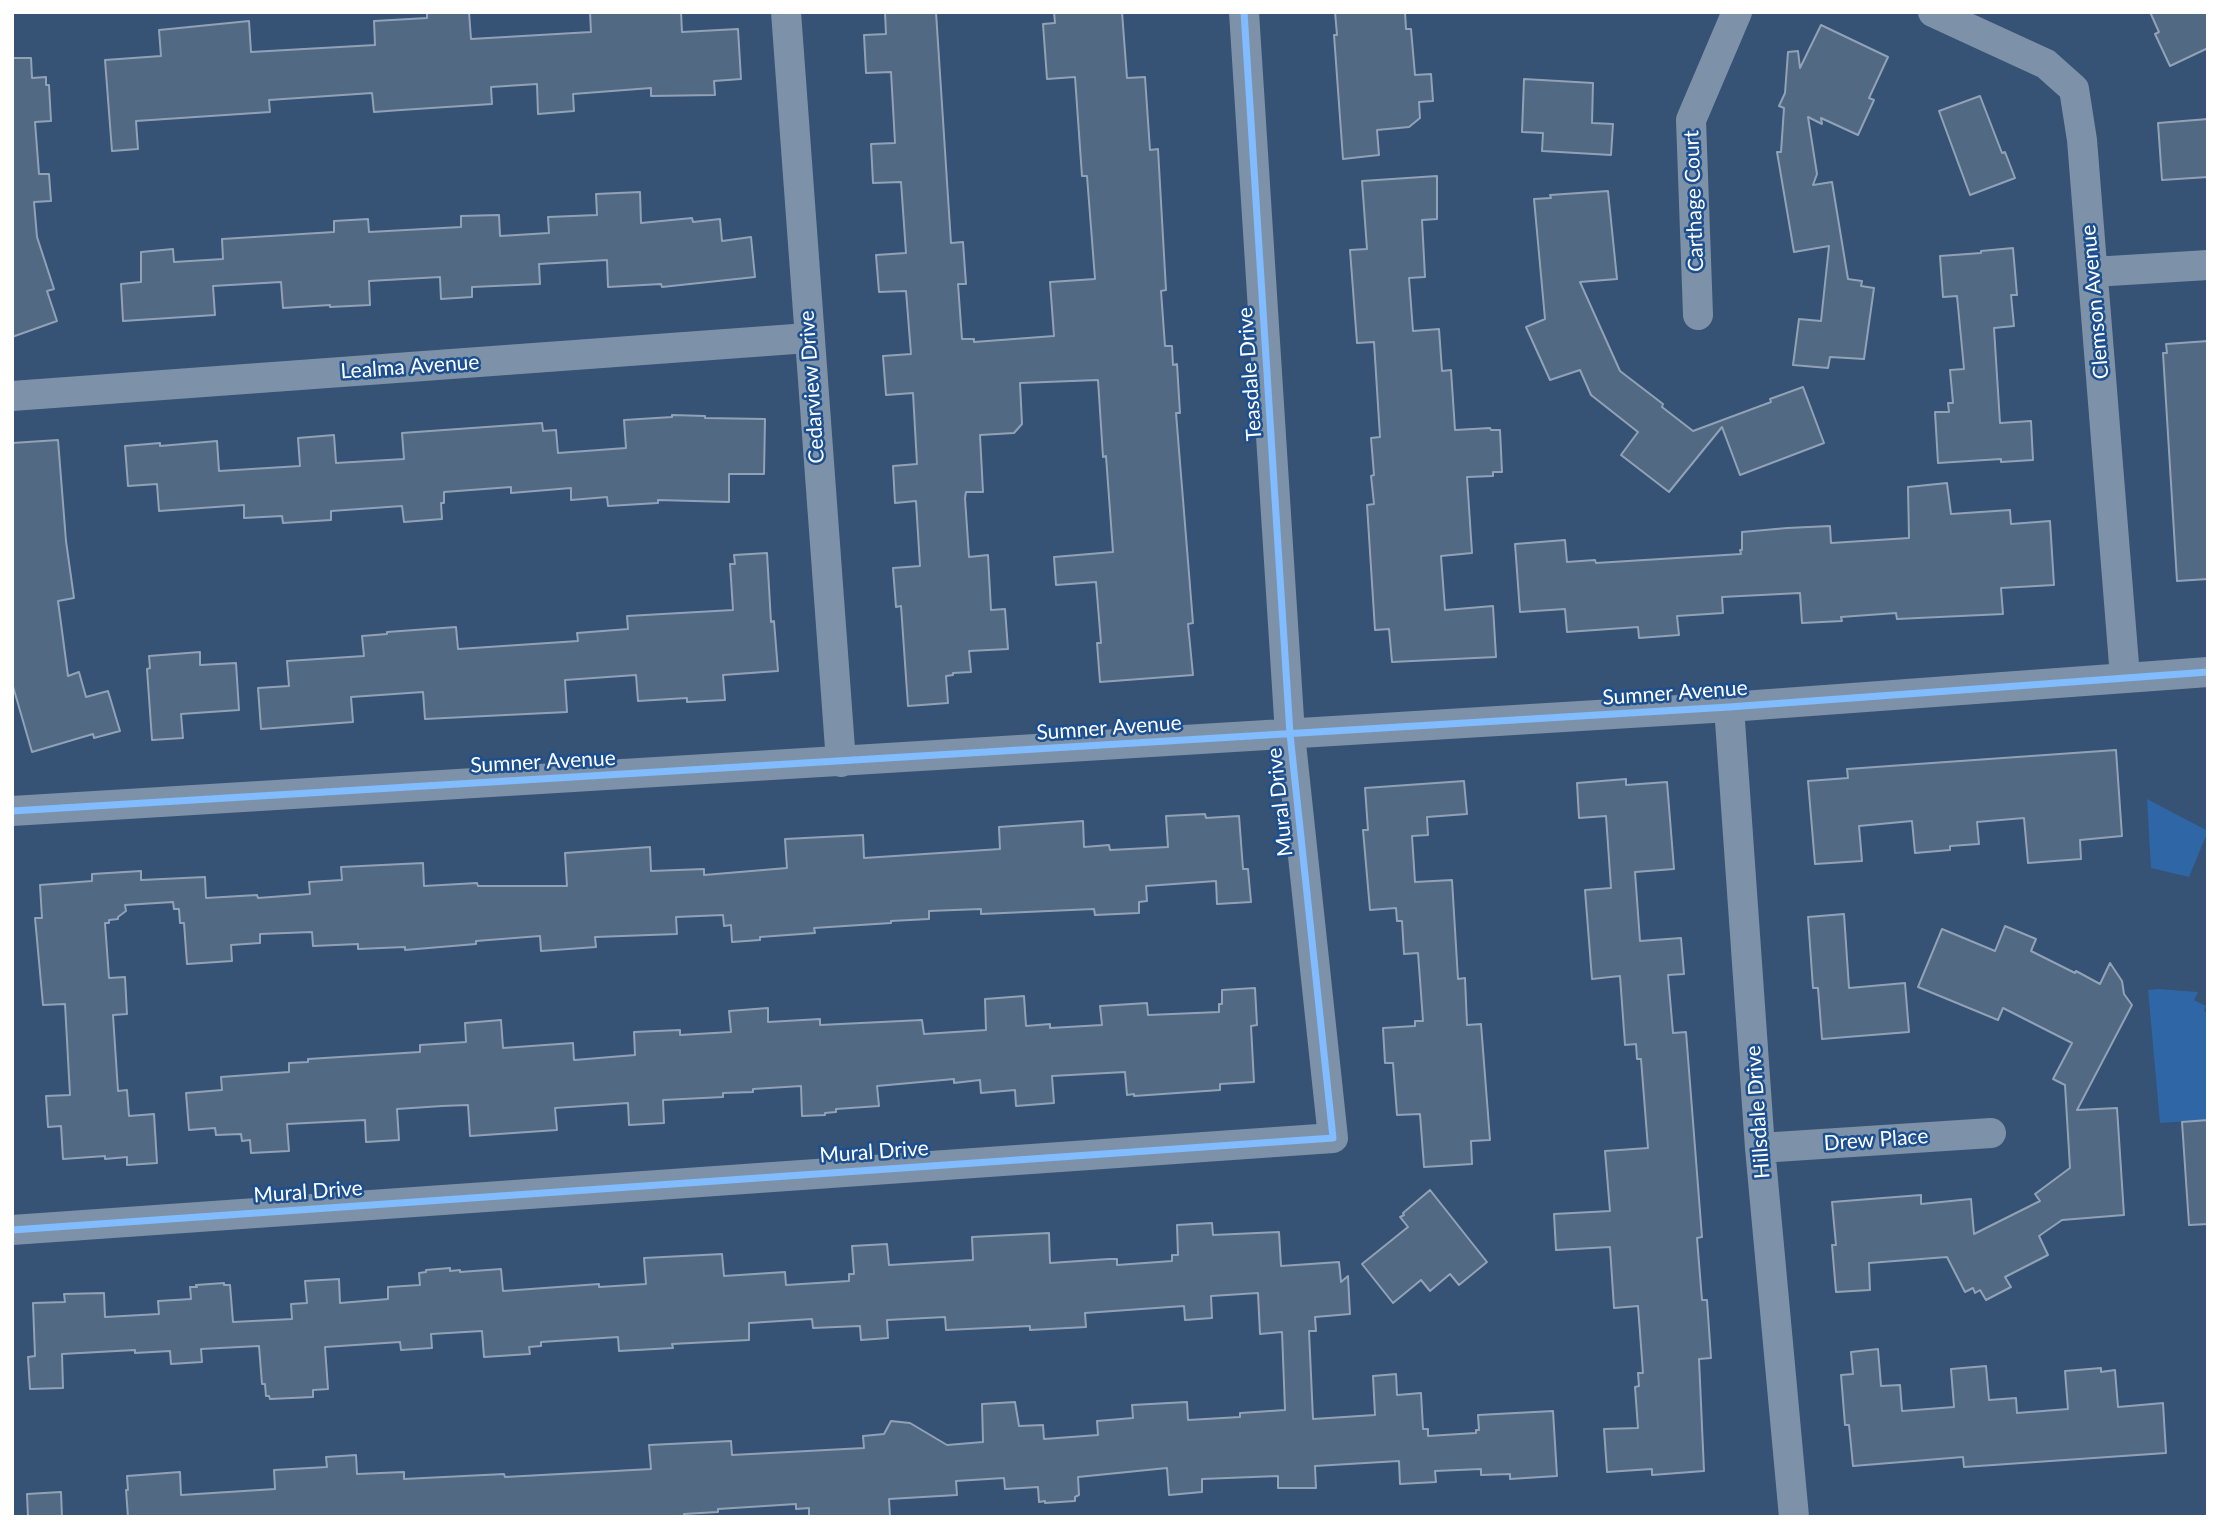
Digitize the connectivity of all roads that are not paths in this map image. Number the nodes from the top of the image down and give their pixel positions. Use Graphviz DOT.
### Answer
graph roads {
  1 [pos="786,12"];
  2 [pos="1244,12"];
  3 [pos="1737,12"];
  4 [pos="1933,12"];
  5 [pos="2208,265"];
  6 [pos="2093,272"];
  7 [pos="1698,315"];
  8 [pos="808,338"];
  9 [pos="12,396"];
  10 [pos="2208,672"];
  11 [pos="2125,677"];
  12 [pos="1729,707"];
  13 [pos="1290,734"];
  14 [pos="841,762"];
  15 [pos="12,811"];
  16 [pos="1991,1133"];
  17 [pos="1760,1148"];
  18 [pos="12,1230"];
  19 [pos="1794,1517"];
  1 -- 8 [label="street, Cedarview Drive"];
  2 -- 13 [label="street, Teasdale Drive"];
  3 -- 7 [label="street, Carthage Court"];
  4 -- 6 [label="street, Clemson Avenue"];
  5 -- 6 [label="street"];
  6 -- 11 [label="street, Clemson Avenue"];
  8 -- 9 [label="street, Lealma Avenue"];
  8 -- 14 [label="street, Cedarview Drive"];
  10 -- 11 [label="street, Sumner Avenue"];
  11 -- 12 [label="street, Sumner Avenue"];
  12 -- 13 [label="street, Sumner Avenue"];
  12 -- 17 [label="street, Hillsdale Drive"];
  13 -- 14 [label="street, Sumner Avenue"];
  13 -- 18 [label="street, Mural Drive"];
  14 -- 15 [label="street, Sumner Avenue"];
  16 -- 17 [label="street, Drew Place"];
  17 -- 19 [label="street, Hillsdale Drive"];
}
